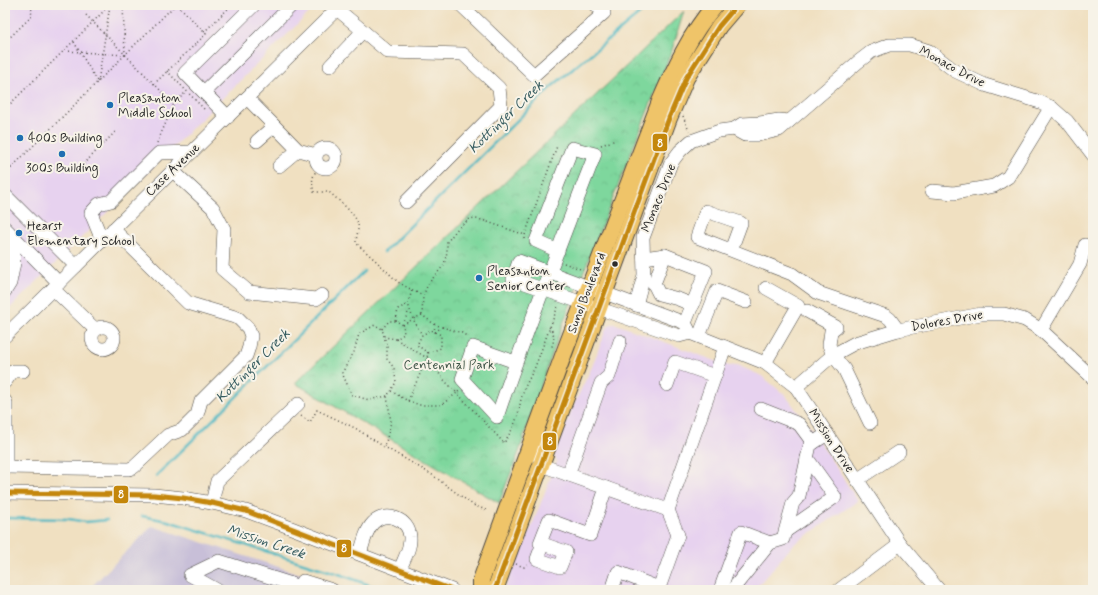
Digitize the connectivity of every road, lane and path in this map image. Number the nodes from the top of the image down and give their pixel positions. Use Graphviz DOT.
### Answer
graph roads {
  1 [pos="36,5"];
  2 [pos="123,5"];
  3 [pos="176,5"];
  4 [pos="232,5"];
  5 [pos="254,5"];
  6 [pos="292,5"];
  7 [pos="461,5"];
  8 [pos="596,5"];
  9 [pos="715,5"];
  10 [pos="737,5"];
  11 [pos="339,7"];
  12 [pos="86,16"];
  13 [pos="93,22"];
  14 [pos="363,31"];
  15 [pos="204,32"];
  16 [pos="106,35"];
  17 [pos="5,42"];
  18 [pos="74,42"];
  19 [pos="64,50"];
  20 [pos="80,52"];
  21 [pos="102,53"];
  22 [pos="125,55"];
  23 [pos="330,66"];
  24 [pos="167,71"];
  25 [pos="98,82"];
  26 [pos="154,84"];
  27 [pos="186,92"];
  28 [pos="204,92"];
  29 [pos="247,98"];
  30 [pos="676,102"];
  31 [pos="174,104"];
  32 [pos="1051,107"];
  33 [pos="5,109"];
  34 [pos="209,114"];
  35 [pos="228,116"];
  36 [pos="274,126"];
  37 [pos="116,131"];
  38 [pos="616,140"];
  39 [pos="257,141"];
  40 [pos="691,141"];
  41 [pos="156,145"];
  42 [pos="557,146"];
  43 [pos="298,150"];
  44 [pos="192,152"];
  45 [pos="592,154"];
  46 [pos="1093,155"];
  47 [pos="318,160"];
  48 [pos="5,161"];
  49 [pos="279,166"];
  50 [pos="12,168"];
  51 [pos="78,170"];
  52 [pos="173,170"];
  53 [pos="5,174"];
  54 [pos="932,190"];
  55 [pos="5,195"];
  56 [pos="406,202"];
  57 [pos="5,229"];
  58 [pos="113,229"];
  59 [pos="102,240"];
  60 [pos="1085,245"];
  61 [pos="732,250"];
  62 [pos="558,251"];
  63 [pos="665,255"];
  64 [pos="644,258"];
  65 [pos="76,266"];
  66 [pos="550,273"];
  67 [pos="56,286"];
  68 [pos="589,287"];
  69 [pos="766,288"];
  70 [pos="543,289"];
  71 [pos="412,290"];
  72 [pos="5,291"];
  73 [pos="605,293"];
  74 [pos="322,295"];
  75 [pos="424,296"];
  76 [pos="746,302"];
  77 [pos="583,303"];
  78 [pos="408,304"];
  79 [pos="636,305"];
  80 [pos="693,305"];
  81 [pos="600,308"];
  82 [pos="410,309"];
  83 [pos="564,309"];
  84 [pos="807,311"];
  85 [pos="422,314"];
  86 [pos="413,319"];
  87 [pos="396,321"];
  88 [pos="434,324"];
  89 [pos="403,325"];
  90 [pos="442,327"];
  91 [pos="549,327"];
  92 [pos="382,329"];
  93 [pos="96,330"];
  94 [pos="898,330"];
  95 [pos="1041,330"];
  96 [pos="691,331"];
  97 [pos="435,332"];
  98 [pos="422,335"];
  99 [pos="5,336"];
  100 [pos="384,337"];
  101 [pos="396,339"];
  102 [pos="620,341"];
  103 [pos="473,347"];
  104 [pos="725,347"];
  105 [pos="551,350"];
  106 [pos="428,353"];
  107 [pos="833,355"];
  108 [pos="427,358"];
  109 [pos="515,362"];
  110 [pos="765,363"];
  111 [pos="23,372"];
  112 [pos="715,376"];
  113 [pos="1093,378"];
  114 [pos="5,382"];
  115 [pos="467,384"];
  116 [pos="668,385"];
  117 [pos="796,387"];
  118 [pos="457,393"];
  119 [pos="388,395"];
  120 [pos="5,401"];
  121 [pos="408,401"];
  122 [pos="295,407"];
  123 [pos="761,409"];
  124 [pos="870,423"];
  125 [pos="827,434"];
  126 [pos="534,436"];
  127 [pos="812,443"];
  128 [pos="383,446"];
  129 [pos="899,452"];
  130 [pos="807,458"];
  131 [pos="541,465"];
  132 [pos="568,475"];
  133 [pos="857,480"];
  134 [pos="606,488"];
  135 [pos="5,493"];
  136 [pos="212,503"];
  137 [pos="486,510"];
  138 [pos="668,510"];
  139 [pos="786,531"];
  140 [pos="770,543"];
  141 [pos="543,544"];
  142 [pos="900,544"];
  143 [pos="360,554"];
  144 [pos="537,559"];
  145 [pos="513,563"];
  146 [pos="400,569"];
  147 [pos="300,589"];
  148 [pos="217,590"];
  149 [pos="332,590"];
  150 [pos="452,590"];
  151 [pos="481,590"];
  152 [pos="493,590"];
  153 [pos="612,590"];
  154 [pos="720,590"];
  155 [pos="732,590"];
  156 [pos="839,590"];
  157 [pos="938,590"];
  1 -- 17 [label="path"];
  2 -- 22 [label="path"];
  3 -- 15 [label="path"];
  3 -- 22 [label="path"];
  4 -- 15 [label="path"];
  5 -- 28 [label="street"];
  6 -- 28 [label="street"];
  7 -- 8 [label="street"];
  9 -- 68 [label="main road, Sunol Boulevard"];
  10 -- 30 [label="main road, Sunol Boulevard"];
  11 -- 14 [label="street"];
  11 -- 29 [label="street, Case Avenue"];
  12 -- 13 [label="path"];
  13 -- 16 [label="path"];
  13 -- 16 [label="path"];
  13 -- 18 [label="path"];
  14 -- 23 [label="street"];
  14 -- 56 [label="street"];
  15 -- 24 [label="path"];
  16 -- 21 [label="path"];
  16 -- 22 [label="path"];
  18 -- 19 [label="path"];
  18 -- 20 [label="path"];
  19 -- 20 [label="path"];
  19 -- 33 [label="path"];
  20 -- 21 [label="path"];
  20 -- 25 [label="path"];
  21 -- 22 [label="path"];
  21 -- 25 [label="path"];
  22 -- 25 [label="path"];
  22 -- 26 [label="path"];
  24 -- 26 [label="path"];
  24 -- 27 [label="path"];
  25 -- 50 [label="path"];
  26 -- 31 [label="path"];
  27 -- 31 [label="path"];
  27 -- 34 [label="path"];
  28 -- 35 [label="street"];
  29 -- 35 [label="street, Case Avenue"];
  29 -- 36 [label="street"];
  30 -- 40 [label="path"];
  30 -- 73 [label="main road, Sunol Boulevard"];
  31 -- 41 [label="path"];
  32 -- 40 [label="street, Monaco Drive"];
  32 -- 46 [label="street, Monaco Drive"];
  32 -- 54 [label="street"];
  35 -- 44 [label="street, Case Avenue"];
  36 -- 39 [label="street"];
  36 -- 43 [label="street"];
  37 -- 51 [label="path"];
  38 -- 45 [label="path"];
  40 -- 64 [label="street, Monaco Drive"];
  42 -- 75 [label="path"];
  43 -- 47 [label="street"];
  43 -- 49 [label="street"];
  44 -- 52 [label="street, Case Avenue"];
  44 -- 59 [label="street"];
  45 -- 62 [label="street"];
  45 -- 62 [label="street"];
  47 -- 71 [label="path"];
  48 -- 50 [label="path"];
  50 -- 53 [label="path"];
  52 -- 58 [label="street, Case Avenue"];
  52 -- 74 [label="street"];
  55 -- 65 [label="street"];
  57 -- 67 [label="street"];
  57 -- 72 [label="street"];
  58 -- 59 [label="street, Case Avenue"];
  58 -- 120 [label="street"];
  59 -- 65 [label="street, Case Avenue"];
  60 -- 95 [label="street"];
  61 -- 94 [label="street"];
  62 -- 66 [label="street"];
  63 -- 64 [label="street"];
  63 -- 80 [label="street"];
  63 -- 80 [label="street"];
  64 -- 79 [label="street, Monaco Drive"];
  65 -- 67 [label="street, Case Avenue"];
  66 -- 68 [label="street, Mission Drive"];
  66 -- 70 [label="street"];
  66 -- 70 [label="street, Mission Drive"];
  67 -- 93 [label="street"];
  67 -- 99 [label="street, Case Avenue"];
  68 -- 73 [label="street, Mission Drive"];
  68 -- 77 [label="main road, Sunol Boulevard"];
  69 -- 110 [label="street"];
  70 -- 77 [label="street, Mission Drive"];
  70 -- 109 [label="street"];
  71 -- 75 [label="path"];
  71 -- 78 [label="path"];
  73 -- 79 [label="street, Mission Drive"];
  73 -- 81 [label="main road, Sunol Boulevard"];
  75 -- 85 [label="path"];
  76 -- 96 [label="street"];
  77 -- 81 [label="street, Mission Drive"];
  77 -- 126 [label="main road, Sunol Boulevard"];
  78 -- 82 [label="path"];
  78 -- 87 [label="path"];
  79 -- 96 [label="street, Mission Drive"];
  80 -- 96 [label="street"];
  81 -- 96 [label="street, Mission Drive"];
  81 -- 131 [label="main road, Sunol Boulevard"];
  82 -- 86 [label="path"];
  82 -- 89 [label="path"];
  83 -- 91 [label="path"];
  84 -- 107 [label="street"];
  85 -- 86 [label="path"];
  85 -- 88 [label="path"];
  86 -- 89 [label="path"];
  86 -- 98 [label="path"];
  87 -- 89 [label="path"];
  87 -- 92 [label="path"];
  88 -- 90 [label="path"];
  88 -- 97 [label="path"];
  89 -- 101 [label="path"];
  90 -- 97 [label="path"];
  90 -- 103 [label="path"];
  91 -- 105 [label="path"];
  91 -- 118 [label="path"];
  92 -- 100 [label="path"];
  92 -- 119 [label="path"];
  94 -- 95 [label="street, Dolores Drive"];
  94 -- 107 [label="street, Dolores Drive"];
  95 -- 113 [label="street, Dolores Drive"];
  96 -- 104 [label="street, Mission Drive"];
  97 -- 98 [label="path"];
  97 -- 106 [label="path"];
  98 -- 106 [label="path"];
  100 -- 101 [label="path"];
  100 -- 119 [label="path"];
  101 -- 108 [label="path"];
  102 -- 132 [label="street"];
  103 -- 109 [label="street"];
  103 -- 115 [label="street"];
  104 -- 110 [label="street, Mission Drive"];
  104 -- 112 [label="street"];
  106 -- 108 [label="path"];
  107 -- 117 [label="street, Dolores Drive"];
  107 -- 124 [label="street"];
  108 -- 118 [label="path"];
  108 -- 121 [label="path"];
  109 -- 115 [label="street"];
  110 -- 117 [label="street, Mission Drive"];
  111 -- 114 [label="street"];
  112 -- 116 [label="street"];
  112 -- 138 [label="street"];
  115 -- 118 [label="path"];
  117 -- 125 [label="street, Mission Drive"];
  118 -- 121 [label="path"];
  119 -- 121 [label="path"];
  119 -- 128 [label="path"];
  122 -- 128 [label="path"];
  122 -- 136 [label="street"];
  123 -- 127 [label="street"];
  125 -- 127 [label="street"];
  125 -- 133 [label="street, Mission Drive"];
  126 -- 131 [label="street"];
  126 -- 151 [label="main road, Sunol Boulevard"];
  127 -- 130 [label="street"];
  128 -- 137 [label="path"];
  129 -- 133 [label="street"];
  130 -- 139 [label="street"];
  130 -- 139 [label="street"];
  131 -- 132 [label="street"];
  131 -- 152 [label="main road, Sunol Boulevard"];
  132 -- 134 [label="street"];
  133 -- 142 [label="street, Mission Drive"];
  134 -- 138 [label="street"];
  134 -- 141 [label="street"];
  135 -- 136 [label="street"];
  136 -- 143 [label="street"];
  138 -- 153 [label="street"];
  139 -- 140 [label="street"];
  140 -- 154 [label="street"];
  140 -- 155 [label="street"];
  141 -- 144 [label="street"];
  141 -- 144 [label="street"];
  142 -- 156 [label="street"];
  142 -- 157 [label="street, Mission Drive"];
  143 -- 146 [label="street"];
  143 -- 146 [label="street"];
  144 -- 145 [label="path"];
  146 -- 150 [label="street"];
  147 -- 148 [label="street"];
  147 -- 149 [label="street"];
}
